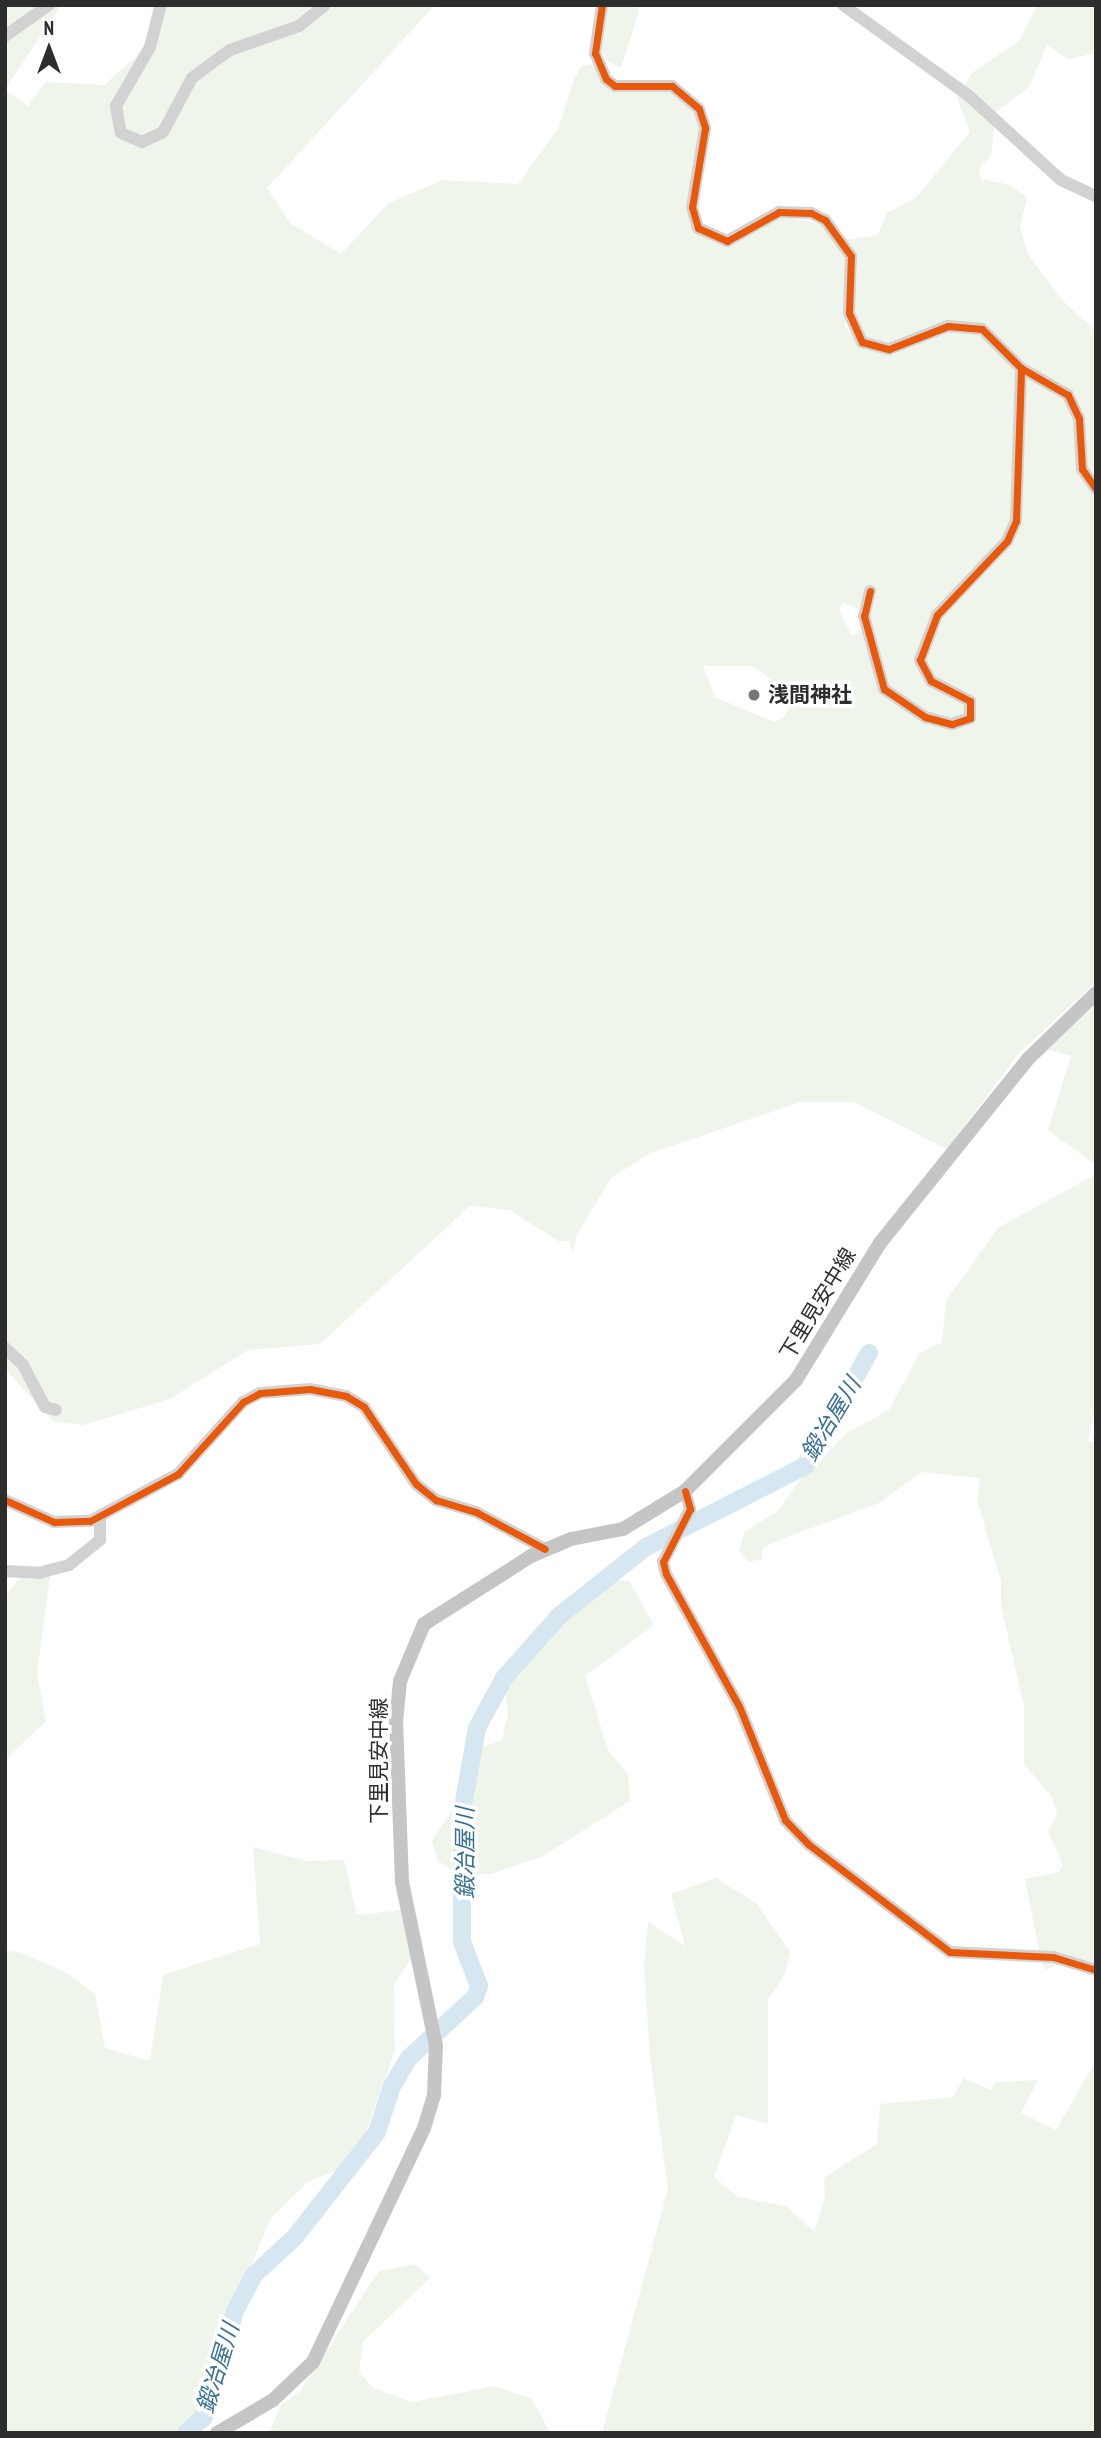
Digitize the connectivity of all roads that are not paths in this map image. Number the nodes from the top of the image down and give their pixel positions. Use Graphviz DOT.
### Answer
graph roads {
  1 [pos="50,5"];
  2 [pos="161,5"];
  3 [pos="325,5"];
  4 [pos="603,5"];
  5 [pos="843,5"];
  6 [pos="5,36"];
  7 [pos="1096,196"];
  8 [pos="1021,368"];
  9 [pos="1096,489"];
  10 [pos="870,591"];
  11 [pos="1096,993"];
  12 [pos="5,1348"];
  13 [pos="56,1410"];
  14 [pos="685,1491"];
  15 [pos="5,1500"];
  16 [pos="100,1517"];
  17 [pos="545,1549"];
  18 [pos="5,1571"];
  19 [pos="1096,1970"];
  20 [pos="217,2433"];
  1 -- 6 [label="street"];
  2 -- 3 [label="street"];
  4 -- 8 [label="street"];
  5 -- 7 [label="street"];
  8 -- 9 [label="street"];
  8 -- 10 [label="street"];
  11 -- 14 [label="main road, 下里見安中線"];
  12 -- 13 [label="street"];
  14 -- 17 [label="main road, 下里見安中線"];
  14 -- 19 [label="street"];
  15 -- 16 [label="street"];
  16 -- 17 [label="street"];
  16 -- 18 [label="street"];
  17 -- 20 [label="main road, 下里見安中線"];
}
